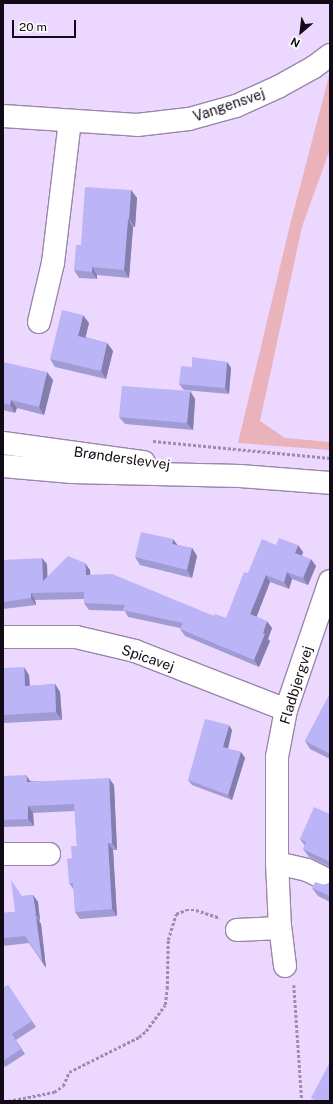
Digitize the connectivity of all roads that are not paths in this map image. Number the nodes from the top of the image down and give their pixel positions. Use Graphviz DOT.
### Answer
graph roads {
  1 [pos="330,54"];
  2 [pos="3,116"];
  3 [pos="70,121"];
  4 [pos="39,322"];
  5 [pos="3,443"];
  6 [pos="3,466"];
  7 [pos="240,476"];
  8 [pos="330,483"];
  9 [pos="330,581"];
  10 [pos="323,627"];
  11 [pos="3,637"];
  12 [pos="286,710"];
  13 [pos="3,854"];
  14 [pos="49,854"];
  15 [pos="277,863"];
  16 [pos="330,881"];
  17 [pos="280,928"];
  18 [pos="237,930"];
  19 [pos="285,966"];
  1 -- 3 [label="street, Vangensvej"];
  2 -- 3 [label="street, Vangensvej"];
  3 -- 4 [label="street"];
  5 -- 7 [label="street, Brønderslevvej"];
  6 -- 7 [label="street, Brønderslevvej"];
  7 -- 8 [label="street, Brønderslevvej"];
  9 -- 10 [label="street, Fladbjergvej"];
  10 -- 12 [label="street, Fladbjergvej"];
  11 -- 12 [label="street, Spicavej"];
  12 -- 15 [label="street, Fladbjergvej"];
  13 -- 14 [label="street"];
  15 -- 16 [label="street"];
  15 -- 17 [label="street, Fladbjergvej"];
  17 -- 18 [label="street"];
  17 -- 19 [label="street, Fladbjergvej"];
}
